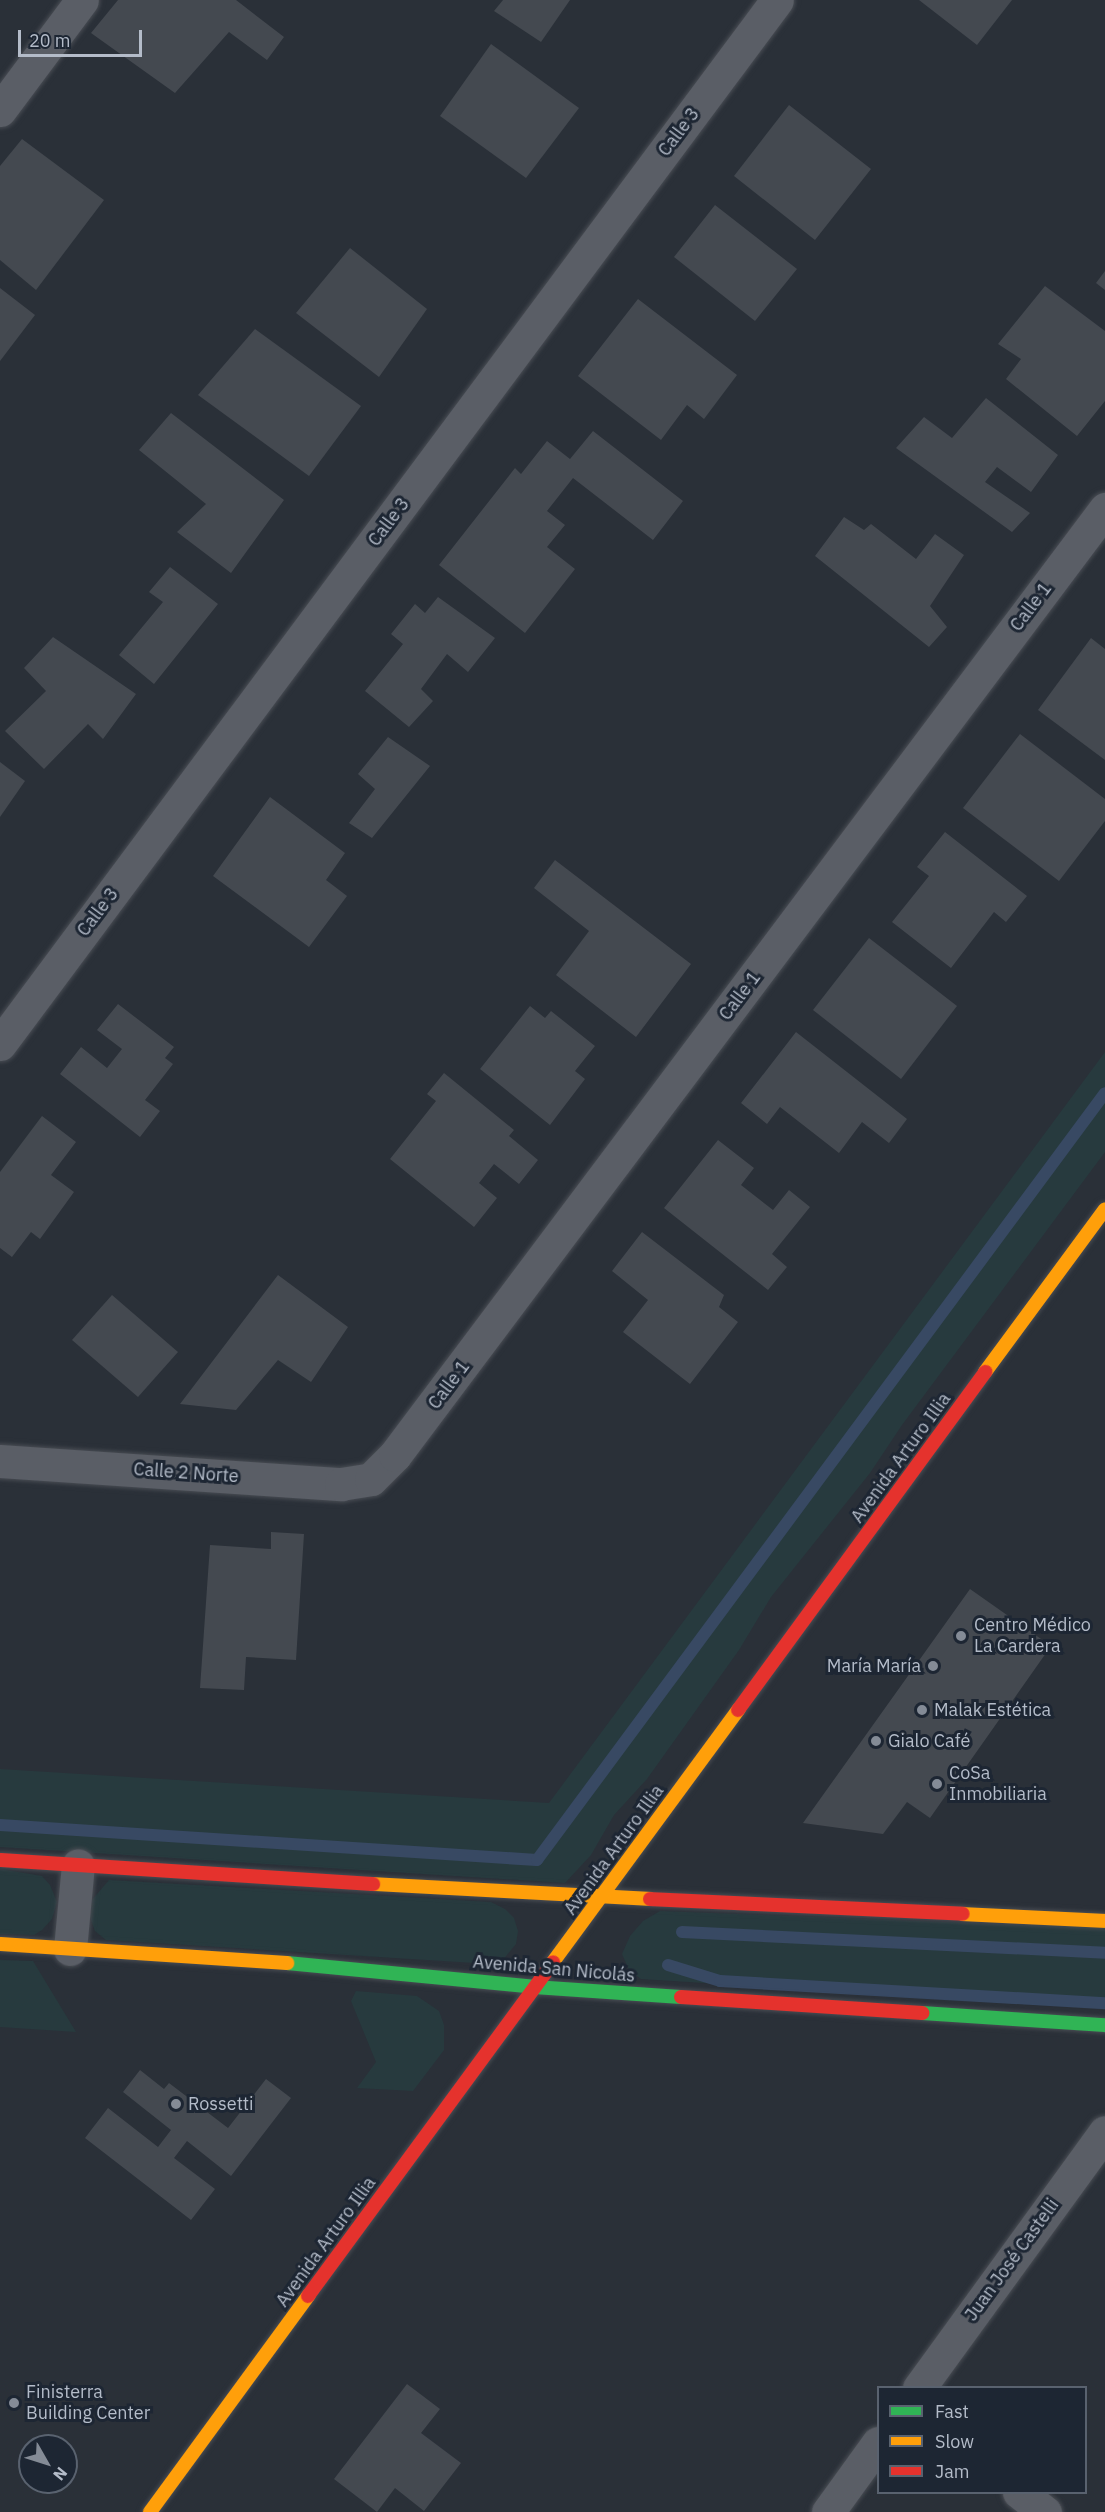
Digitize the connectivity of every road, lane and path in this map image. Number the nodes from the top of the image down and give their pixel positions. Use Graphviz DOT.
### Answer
graph roads {
  1 [pos="82,0"];
  2 [pos="777,0"];
  3 [pos="0,110"];
  4 [pos="1105,509"];
  5 [pos="0,1044"];
  6 [pos="1105,1209"];
  7 [pos="0,1461"];
  8 [pos="371,1479"];
  9 [pos="0,1860"];
  10 [pos="78,1865"];
  11 [pos="601,1898"];
  12 [pos="1105,1921"];
  13 [pos="0,1944"];
  14 [pos="70,1948"];
  15 [pos="534,1987"];
  16 [pos="1105,2025"];
  17 [pos="1105,2132"];
  18 [pos="920,2386"];
  19 [pos="877,2446"];
  20 [pos="1020,2494"];
  21 [pos="150,2512"];
  22 [pos="828,2512"];
  23 [pos="1045,2512"];
  1 -- 3 [label="street"];
  2 -- 5 [label="street, Calle 3"];
  4 -- 8 [label="street, Calle 1"];
  6 -- 11 [label="street, Avenida Arturo Illia"];
  7 -- 8 [label="street, Calle 2 Norte"];
  9 -- 10 [label="street"];
  10 -- 11 [label="street"];
  10 -- 14 [label="street"];
  11 -- 12 [label="street"];
  11 -- 15 [label="street, Avenida Arturo Illia"];
  13 -- 14 [label="street, Avenida San Nicolás"];
  14 -- 15 [label="street, Avenida San Nicolás"];
  15 -- 16 [label="street, Avenida San Nicolás"];
  15 -- 21 [label="street, Avenida Arturo Illia"];
  17 -- 18 [label="street, Juan José Castelli"];
  19 -- 22 [label="street"];
  20 -- 23 [label="street"];
}
